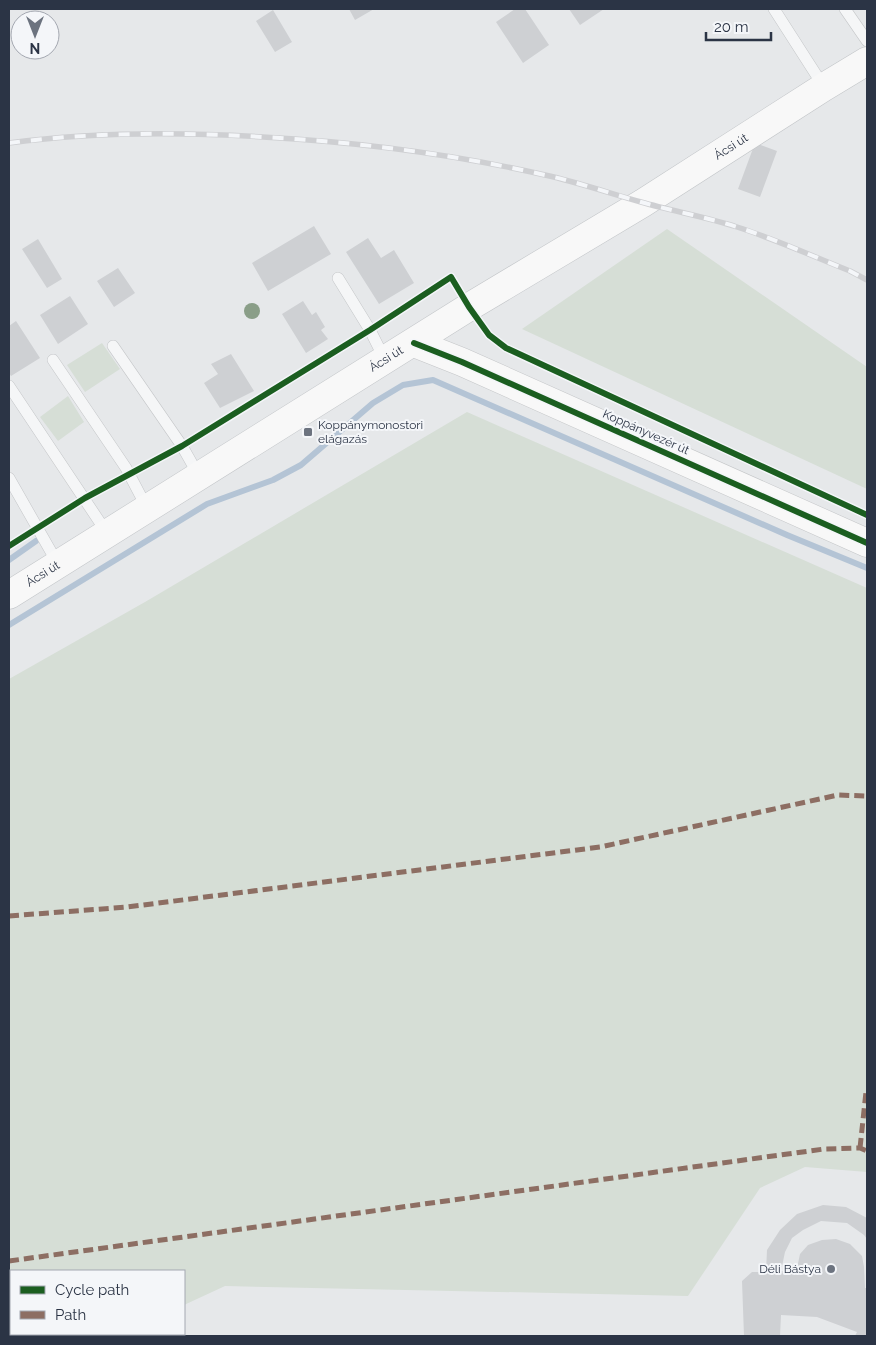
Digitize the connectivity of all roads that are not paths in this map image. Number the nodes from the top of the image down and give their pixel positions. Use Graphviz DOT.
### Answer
graph roads {
  1 [pos="774,9"];
  2 [pos="845,9"];
  3 [pos="867,41"];
  4 [pos="867,61"];
  5 [pos="824,87"];
  6 [pos="338,278"];
  7 [pos="414,343"];
  8 [pos="113,346"];
  9 [pos="53,360"];
  10 [pos="385,360"];
  11 [pos="9,386"];
  12 [pos="199,476"];
  13 [pos="9,478"];
  14 [pos="147,508"];
  15 [pos="107,534"];
  16 [pos="867,544"];
  17 [pos="58,564"];
  18 [pos="9,595"];
  1 -- 5 [label="lane"];
  2 -- 3 [label="lane"];
  4 -- 5 [label="main road, Ácsi út"];
  5 -- 7 [label="main road, Ácsi út"];
  6 -- 10 [label="lane"];
  7 -- 10 [label="main road, Ácsi út"];
  7 -- 16 [label="main road, Koppányvezér út"];
  8 -- 12 [label="lane"];
  9 -- 14 [label="lane"];
  10 -- 12 [label="main road, Ácsi út"];
  11 -- 15 [label="lane"];
  12 -- 14 [label="main road, Ácsi út"];
  13 -- 17 [label="lane"];
  14 -- 15 [label="main road, Ácsi út"];
  15 -- 17 [label="main road, Ácsi út"];
  17 -- 18 [label="main road, Ácsi út"];
}
